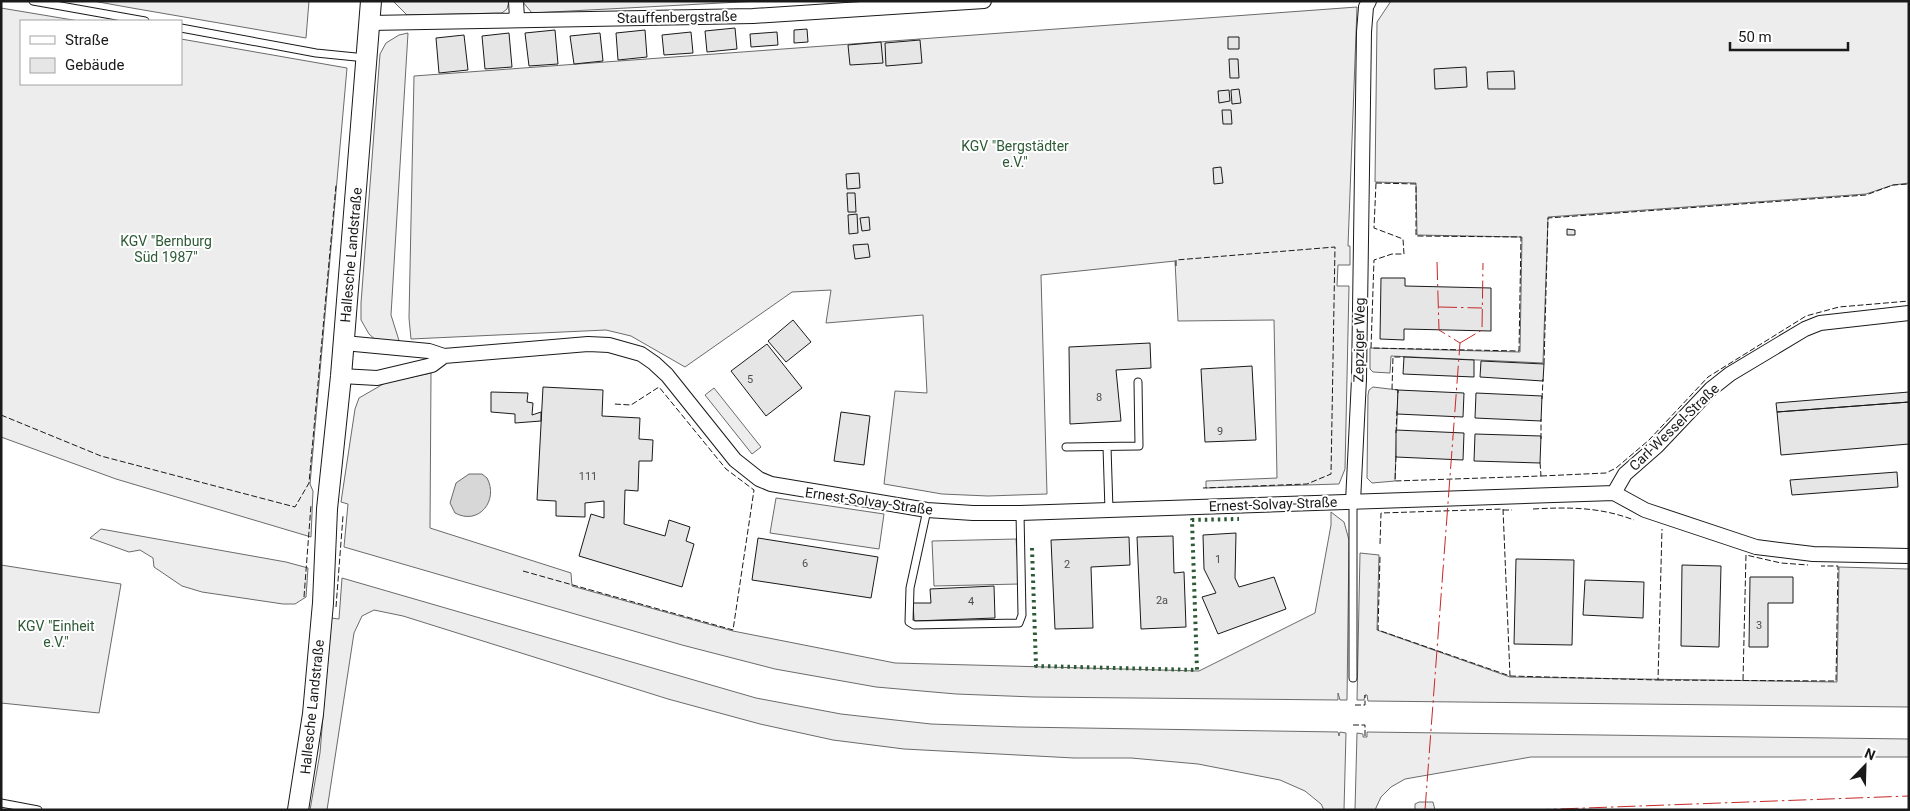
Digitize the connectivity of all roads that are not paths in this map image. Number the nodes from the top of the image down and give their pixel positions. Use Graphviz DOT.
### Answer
graph roads {
  1 [pos="33,1"];
  2 [pos="371,1"];
  3 [pos="516,1"];
  4 [pos="984,1"];
  5 [pos="1366,3"];
  6 [pos="517,19"];
  7 [pos="139,20"];
  8 [pos="370,23"];
  9 [pos="182,28"];
  10 [pos="366,58"];
  11 [pos="1909,313"];
  12 [pos="344,343"];
  13 [pos="444,356"];
  14 [pos="341,376"];
  15 [pos="1138,382"];
  16 [pos="1107,447"];
  17 [pos="1066,448"];
  18 [pos="1614,493"];
  19 [pos="1353,502"];
  20 [pos="927,510"];
  21 [pos="1109,510"];
  22 [pos="1020,513"];
  23 [pos="1909,556"];
  24 [pos="1353,678"];
  25 [pos="1,803"];
  26 [pos="38,810"];
  27 [pos="298,810"];
  1 -- 7 [label="lane"];
  2 -- 8 [label="main road, Hallesche Landstraße"];
  3 -- 6 [label="street"];
  4 -- 6 [label="street, Stauffenbergstraße"];
  5 -- 19 [label="street, Zepziger Weg"];
  6 -- 8 [label="street, Stauffenbergstraße"];
  8 -- 10 [label="main road, Hallesche Landstraße"];
  9 -- 10 [label="lane"];
  10 -- 12 [label="main road, Hallesche Landstraße"];
  11 -- 18 [label="street, Carl-Wessel-Straße"];
  12 -- 13 [label="street, Ernest-Solvay-Straße"];
  12 -- 14 [label="main road, Hallesche Landstraße"];
  13 -- 14 [label="street, Ernest-Solvay-Straße"];
  13 -- 20 [label="street, Ernest-Solvay-Straße"];
  14 -- 27 [label="main road, Hallesche Landstraße"];
  15 -- 16 [label="lane"];
  16 -- 17 [label="lane"];
  16 -- 21 [label="lane"];
  18 -- 19 [label="street"];
  18 -- 23 [label="street"];
  19 -- 21 [label="street, Ernest-Solvay-Straße"];
  19 -- 24 [label="lane, Zepziger Weg"];
  20 -- 22 [label="street, Ernest-Solvay-Straße"];
  20 -- 22 [label="lane"];
  21 -- 22 [label="street, Ernest-Solvay-Straße"];
  25 -- 26 [label="lane"];
}
